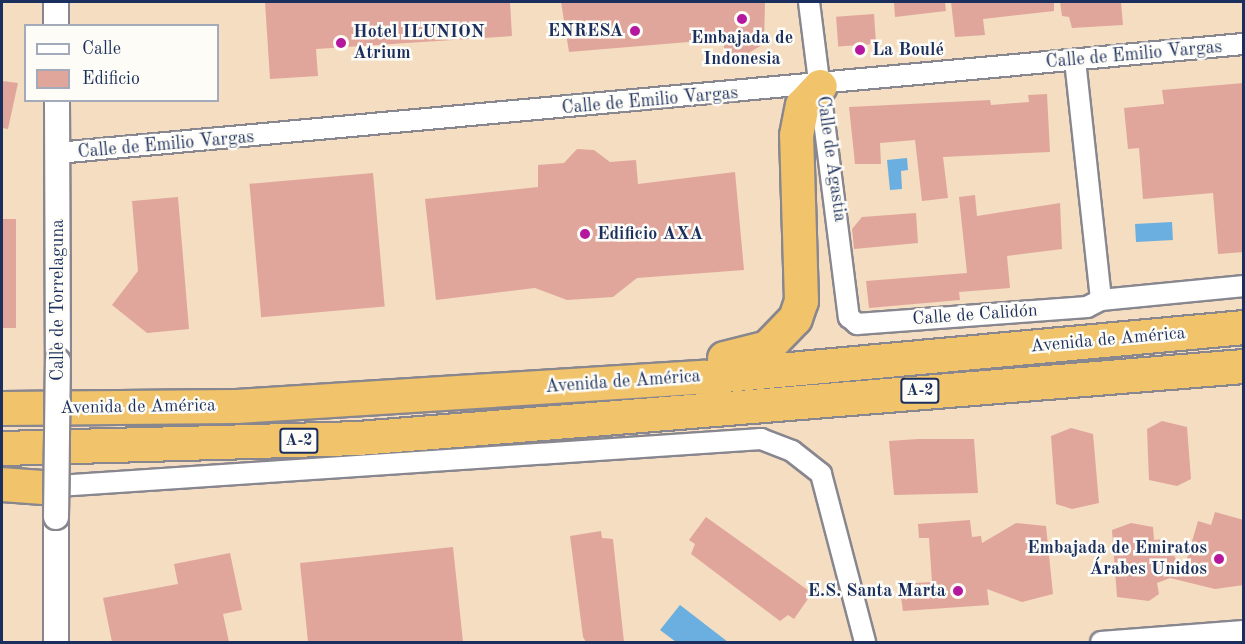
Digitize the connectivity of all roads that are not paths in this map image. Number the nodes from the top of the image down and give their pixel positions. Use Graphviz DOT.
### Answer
graph roads {
  1 [pos="56,2"];
  2 [pos="809,2"];
  3 [pos="56,24"];
  4 [pos="1244,44"];
  5 [pos="1075,60"];
  6 [pos="820,86"];
  7 [pos="57,102"];
  8 [pos="57,153"];
  9 [pos="1244,286"];
  10 [pos="1101,300"];
  11 [pos="849,317"];
  12 [pos="1244,327"];
  13 [pos="1244,366"];
  14 [pos="582,384"];
  15 [pos="2,408"];
  16 [pos="2,448"];
  17 [pos="2,485"];
  18 [pos="43,487"];
  19 [pos="1244,631"];
  20 [pos="867,638"];
  21 [pos="56,642"];
  22 [pos="1101,642"];
  1 -- 3 [label="street"];
  2 -- 6 [label="street, Calle de Agastia"];
  4 -- 5 [label="street, Calle de Emilio Vargas"];
  5 -- 6 [label="street, Calle de Emilio Vargas"];
  5 -- 10 [label="street"];
  6 -- 8 [label="street, Calle de Emilio Vargas"];
  6 -- 11 [label="street, Calle de Agastia"];
  6 -- 14 [label="highway"];
  7 -- 8 [label="street, Calle de Torrelaguna"];
  8 -- 21 [label="street, Calle de Torrelaguna, bridge"];
  9 -- 10 [label="street, Calle de Calidón"];
  10 -- 11 [label="street, Calle de Calidón"];
  12 -- 14 [label="highway, Avenida de América / A-2"];
  13 -- 16 [label="highway, Avenida de América / A-2"];
  14 -- 15 [label="highway, Avenida de América / A-2"];
  17 -- 18 [label="highway"];
  18 -- 20 [label="street"];
  19 -- 22 [label="street"];
}
